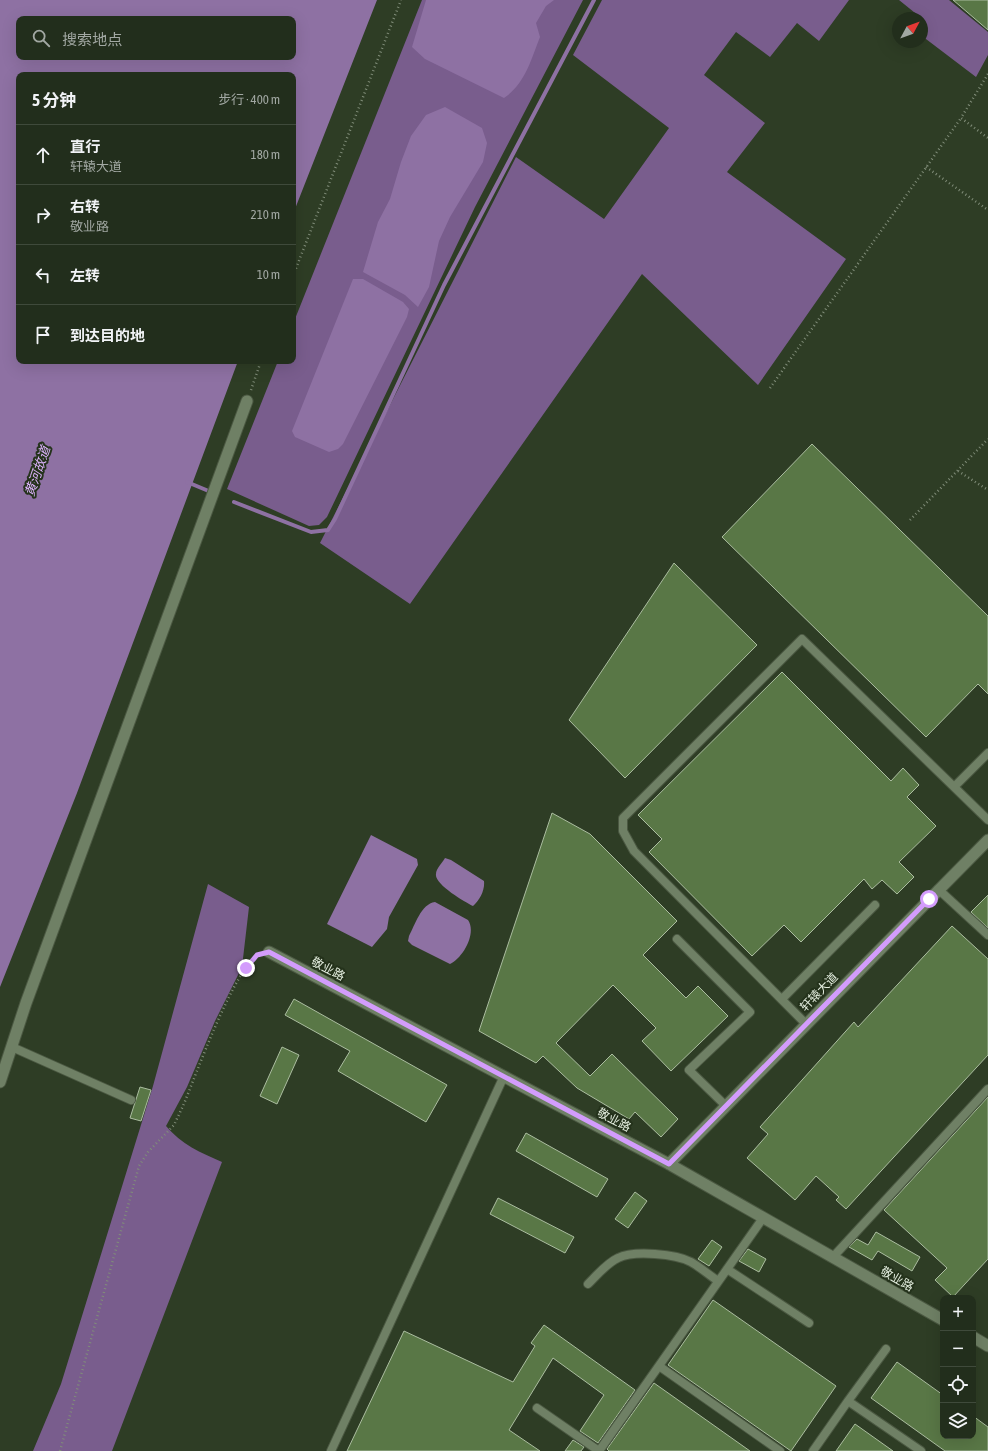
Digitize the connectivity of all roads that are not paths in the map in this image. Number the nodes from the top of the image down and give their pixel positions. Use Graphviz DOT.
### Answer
graph roads {
  1 [pos="247,401"];
  2 [pos="988,753"];
  3 [pos="954,787"];
  4 [pos="988,820"];
  5 [pos="988,840"];
  6 [pos="938,889"];
  7 [pos="875,905"];
  8 [pos="988,935"];
  9 [pos="677,939"];
  10 [pos="269,952"];
  11 [pos="782,999"];
  12 [pos="806,1024"];
  13 [pos="12,1047"];
  14 [pos="504,1076"];
  15 [pos="0,1082"];
  16 [pos="988,1089"];
  17 [pos="131,1100"];
  18 [pos="726,1106"];
  19 [pos="669,1164"];
  20 [pos="763,1218"];
  21 [pos="833,1257"];
  22 [pos="727,1269"];
  23 [pos="718,1282"];
  24 [pos="588,1284"];
  25 [pos="940,1318"];
  26 [pos="809,1323"];
  27 [pos="976,1339"];
  28 [pos="988,1346"];
  29 [pos="886,1349"];
  30 [pos="659,1366"];
  31 [pos="848,1401"];
  32 [pos="537,1408"];
  33 [pos="330,1451"];
  34 [pos="599,1451"];
  35 [pos="780,1451"];
  36 [pos="813,1451"];
  37 [pos="921,1451"];
  1 -- 13 [label="street"];
  2 -- 3 [label="lane"];
  3 -- 4 [label="lane"];
  3 -- 11 [label="lane"];
  5 -- 6 [label="street, 轩辕大道"];
  6 -- 8 [label="lane"];
  6 -- 12 [label="street, 轩辕大道"];
  7 -- 11 [label="lane"];
  9 -- 18 [label="lane"];
  10 -- 14 [label="street, 敬业路"];
  11 -- 12 [label="lane"];
  12 -- 18 [label="street, 轩辕大道"];
  13 -- 15 [label="street"];
  13 -- 17 [label="lane"];
  14 -- 19 [label="street, 敬业路"];
  14 -- 33 [label="lane"];
  16 -- 21 [label="lane"];
  18 -- 19 [label="street, 轩辕大道"];
  19 -- 20 [label="street, 敬业路"];
  20 -- 21 [label="street, 敬业路"];
  20 -- 22 [label="lane"];
  21 -- 25 [label="street, 敬业路"];
  22 -- 23 [label="lane"];
  22 -- 26 [label="lane"];
  23 -- 24 [label="lane"];
  23 -- 30 [label="lane"];
  27 -- 28 [label="street"];
  29 -- 31 [label="lane"];
  30 -- 34 [label="lane"];
  30 -- 35 [label="lane"];
  31 -- 36 [label="lane"];
  31 -- 37 [label="lane"];
  32 -- 34 [label="lane"];
}
